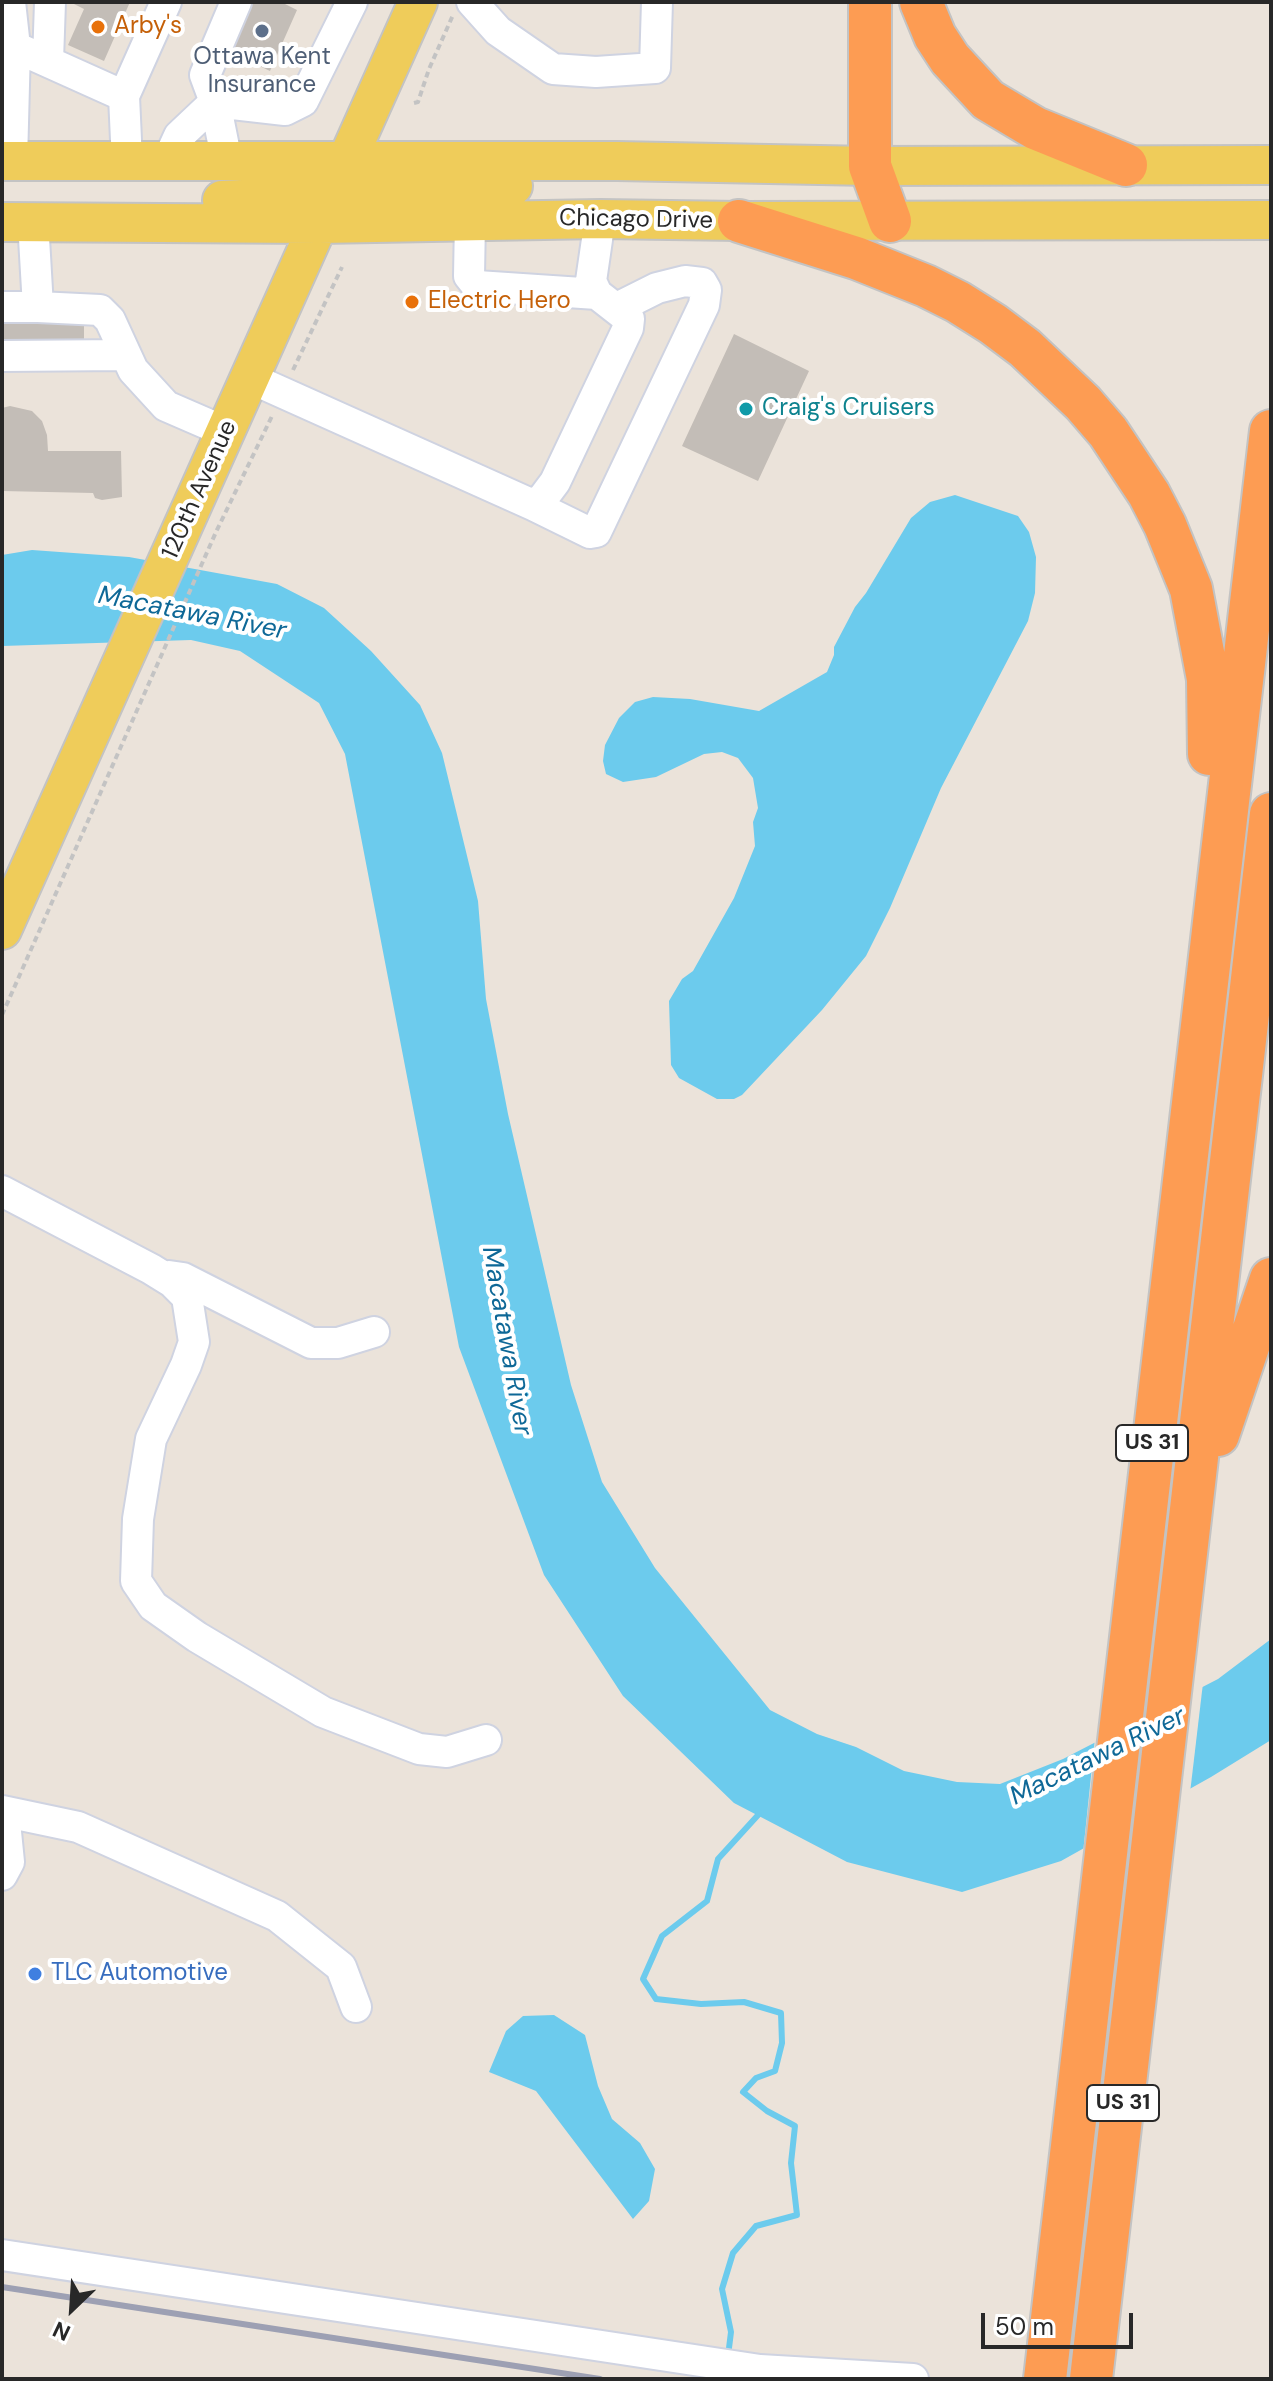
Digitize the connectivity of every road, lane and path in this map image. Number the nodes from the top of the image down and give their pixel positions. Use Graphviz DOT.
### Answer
graph roads {
  1 [pos="10,2"];
  2 [pos="50,2"];
  3 [pos="166,2"];
  4 [pos="236,2"];
  5 [pos="352,2"];
  6 [pos="418,2"];
  7 [pos="458,2"];
  8 [pos="472,2"];
  9 [pos="657,2"];
  10 [pos="870,2"];
  11 [pos="921,2"];
  12 [pos="15,47"];
  13 [pos="48,61"];
  14 [pos="124,96"];
  15 [pos="215,102"];
  16 [pos="414,103"];
  17 [pos="7,161"];
  18 [pos="127,162"];
  19 [pos="167,162"];
  20 [pos="227,162"];
  21 [pos="1126,165"];
  22 [pos="1271,165"];
  23 [pos="870,166"];
  24 [pos="333,193"];
  25 [pos="600,219"];
  26 [pos="470,220"];
  27 [pos="1271,220"];
  28 [pos="18,221"];
  29 [pos="739,221"];
  30 [pos="890,221"];
  31 [pos="607,301"];
  32 [pos="2,307"];
  33 [pos="38,307"];
  34 [pos="124,355"];
  35 [pos="2,356"];
  36 [pos="250,378"];
  37 [pos="1271,431"];
  38 [pos="226,432"];
  39 [pos="533,505"];
  40 [pos="202,526"];
  41 [pos="138,668"];
  42 [pos="1271,814"];
  43 [pos="2,930"];
  44 [pos="1208,963"];
  45 [pos="2,1015"];
  46 [pos="2,1191"];
  47 [pos="159,1274"];
  48 [pos="1271,1279"];
  49 [pos="374,1332"];
  50 [pos="1191,1515"];
  51 [pos="486,1740"];
  52 [pos="3,1812"];
  53 [pos="2,1875"];
  54 [pos="356,2007"];
  55 [pos="2,2255"];
  56 [pos="1093,2361"];
  57 [pos="913,2379"];
  58 [pos="1045,2379"];
  1 -- 12 [label="lane"];
  2 -- 13 [label="lane"];
  3 -- 14 [label="lane"];
  4 -- 15 [label="lane"];
  5 -- 15 [label="lane"];
  6 -- 24 [label="main road, 120th Avenue"];
  7 -- 16 [label="path"];
  8 -- 9 [label="lane"];
  10 -- 23 [label="highway"];
  11 -- 21 [label="highway"];
  12 -- 13 [label="lane"];
  12 -- 17 [label="lane"];
  13 -- 14 [label="lane"];
  14 -- 18 [label="lane"];
  15 -- 19 [label="lane"];
  15 -- 20 [label="lane"];
  17 -- 18 [label="main road, Chicago Drive"];
  18 -- 19 [label="main road, Chicago Drive"];
  19 -- 20 [label="main road, Chicago Drive"];
  20 -- 24 [label="main road, Chicago Drive"];
  21 -- 22 [label="main road, Chicago Drive"];
  21 -- 23 [label="main road, Chicago Drive"];
  23 -- 24 [label="main road, Chicago Drive"];
  23 -- 30 [label="highway"];
  24 -- 26 [label="main road, Chicago Drive"];
  24 -- 28 [label="main road, Chicago Drive"];
  24 -- 36 [label="main road, 120th Avenue"];
  25 -- 26 [label="main road, Chicago Drive"];
  25 -- 29 [label="main road, Chicago Drive"];
  25 -- 31 [label="lane"];
  26 -- 31 [label="lane"];
  27 -- 30 [label="main road, Chicago Drive"];
  28 -- 33 [label="lane"];
  29 -- 30 [label="main road, Chicago Drive"];
  29 -- 44 [label="highway"];
  31 -- 39 [label="lane"];
  31 -- 39 [label="lane"];
  32 -- 33 [label="lane"];
  33 -- 34 [label="lane"];
  34 -- 35 [label="lane"];
  34 -- 38 [label="lane"];
  36 -- 38 [label="main road, 120th Avenue"];
  36 -- 39 [label="lane"];
  37 -- 44 [label="highway, US 31"];
  38 -- 40 [label="main road, 120th Avenue"];
  40 -- 41 [label="main road, 120th Avenue"];
  40 -- 41 [label="path"];
  41 -- 43 [label="main road, 120th Avenue"];
  41 -- 45 [label="path"];
  42 -- 50 [label="highway, US 31"];
  44 -- 58 [label="highway, US 31"];
  46 -- 47 [label="lane"];
  47 -- 49 [label="lane"];
  47 -- 51 [label="lane"];
  48 -- 50 [label="highway"];
  50 -- 56 [label="highway, US 31"];
  52 -- 53 [label="lane"];
  52 -- 54 [label="lane"];
  55 -- 57 [label="lane"];
}
